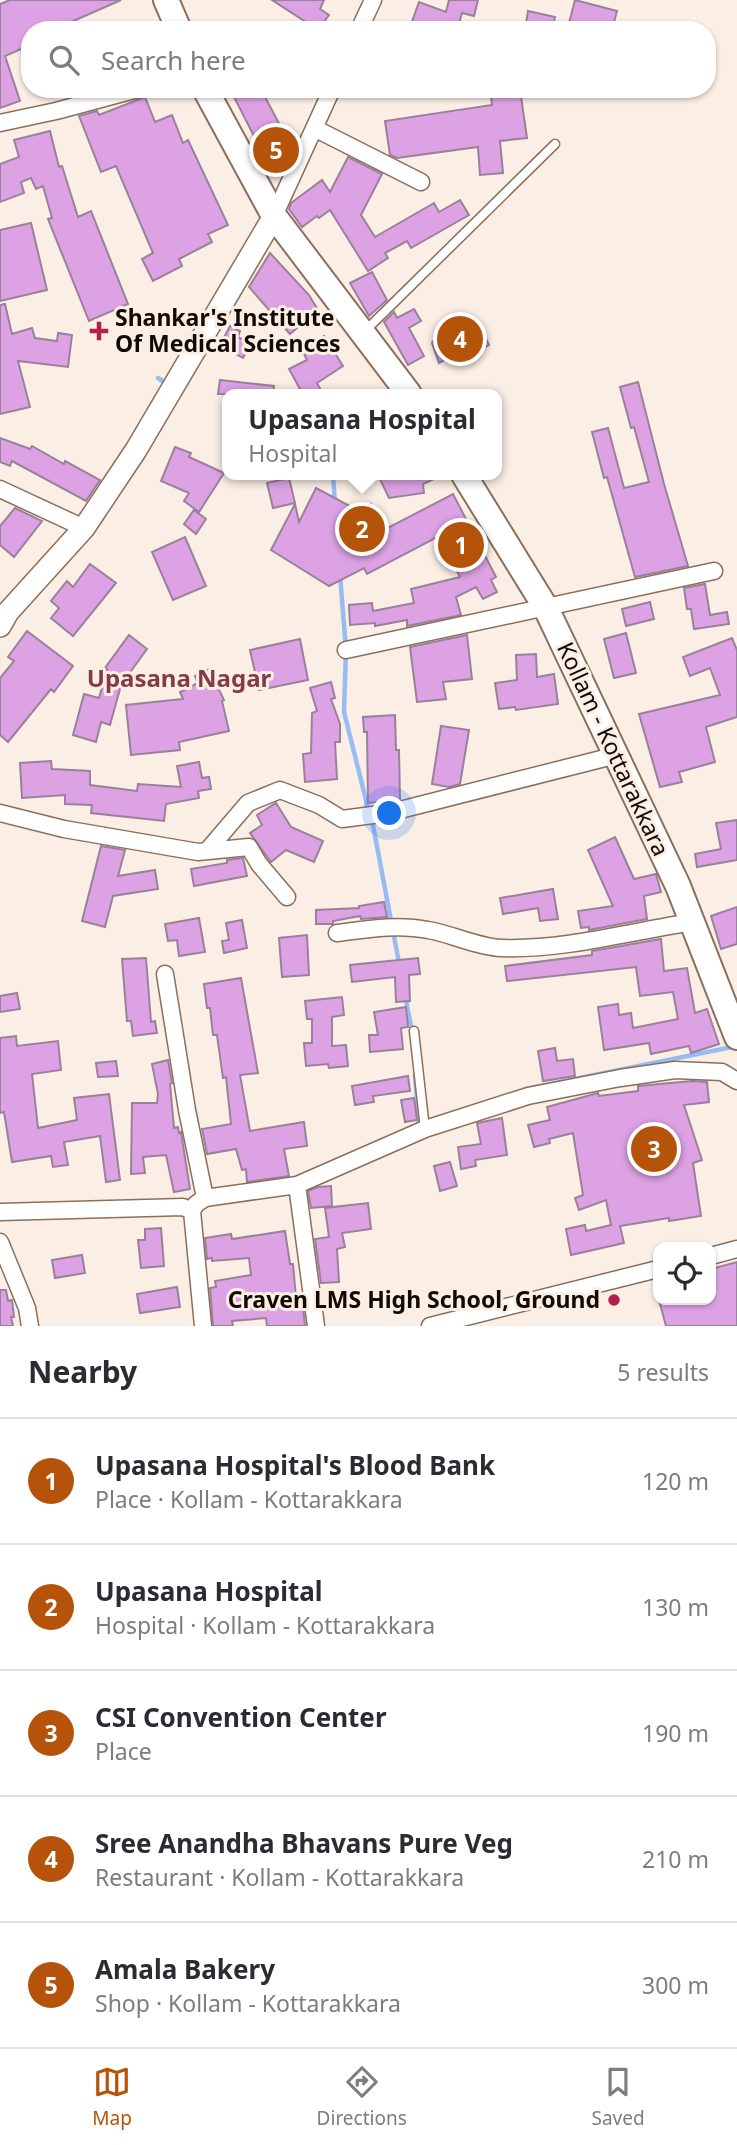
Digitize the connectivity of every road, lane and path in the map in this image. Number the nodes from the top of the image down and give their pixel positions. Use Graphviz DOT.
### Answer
graph roads {
  1 [pos="166,0"];
  2 [pos="373,0"];
  3 [pos="174,21"];
  4 [pos="363,21"];
  5 [pos="104,98"];
  6 [pos="210,98"];
  7 [pos="328,98"];
  8 [pos="0,123"];
  9 [pos="314,128"];
  10 [pos="555,144"];
  11 [pos="422,182"];
  12 [pos="274,216"];
  13 [pos="364,332"];
  14 [pos="405,389"];
  15 [pos="467,480"];
  16 [pos="0,489"];
  17 [pos="84,528"];
  18 [pos="714,571"];
  19 [pos="546,608"];
  20 [pos="0,626"];
  21 [pos="346,650"];
  22 [pos="617,755"];
  23 [pos="0,813"];
  24 [pos="207,851"];
  25 [pos="287,897"];
  26 [pos="692,922"];
  27 [pos="337,933"];
  28 [pos="165,975"];
  29 [pos="414,1031"];
  30 [pos="737,1037"];
  31 [pos="737,1081"];
  32 [pos="425,1129"];
  33 [pos="297,1185"];
  34 [pos="205,1198"];
  35 [pos="192,1211"];
  36 [pos="0,1212"];
  37 [pos="0,1242"];
  38 [pos="737,1250"];
  39 [pos="716,1255"];
  40 [pos="653,1270"];
  41 [pos="491,1319"];
  42 [pos="30,1326"];
  43 [pos="202,1326"];
  44 [pos="316,1326"];
  45 [pos="430,1326"];
  1 -- 3 [label="main road"];
  2 -- 4 [label="street"];
  5 -- 8 [label="street"];
  6 -- 12 [label="main road"];
  7 -- 9 [label="street"];
  9 -- 11 [label="street"];
  9 -- 12 [label="street"];
  10 -- 13 [label="lane"];
  12 -- 13 [label="main road"];
  12 -- 17 [label="street"];
  13 -- 14 [label="main road"];
  15 -- 19 [label="main road, Kollam - Kottarakkara"];
  16 -- 17 [label="street"];
  17 -- 20 [label="street"];
  18 -- 19 [label="street"];
  19 -- 21 [label="street"];
  19 -- 22 [label="main road, Kollam - Kottarakkara"];
  22 -- 24 [label="street"];
  22 -- 26 [label="main road, Kollam - Kottarakkara"];
  23 -- 24 [label="street"];
  24 -- 25 [label="street"];
  26 -- 27 [label="street"];
  26 -- 30 [label="main road, Kollam - Kottarakkara"];
  28 -- 34 [label="street"];
  29 -- 32 [label="lane"];
  31 -- 32 [label="street"];
  32 -- 33 [label="street"];
  33 -- 34 [label="street"];
  33 -- 44 [label="street"];
  34 -- 35 [label="street"];
  35 -- 36 [label="street"];
  35 -- 43 [label="street"];
  37 -- 42 [label="street"];
  38 -- 39 [label="street"];
  40 -- 41 [label="street"];
  41 -- 45 [label="street"];
}
